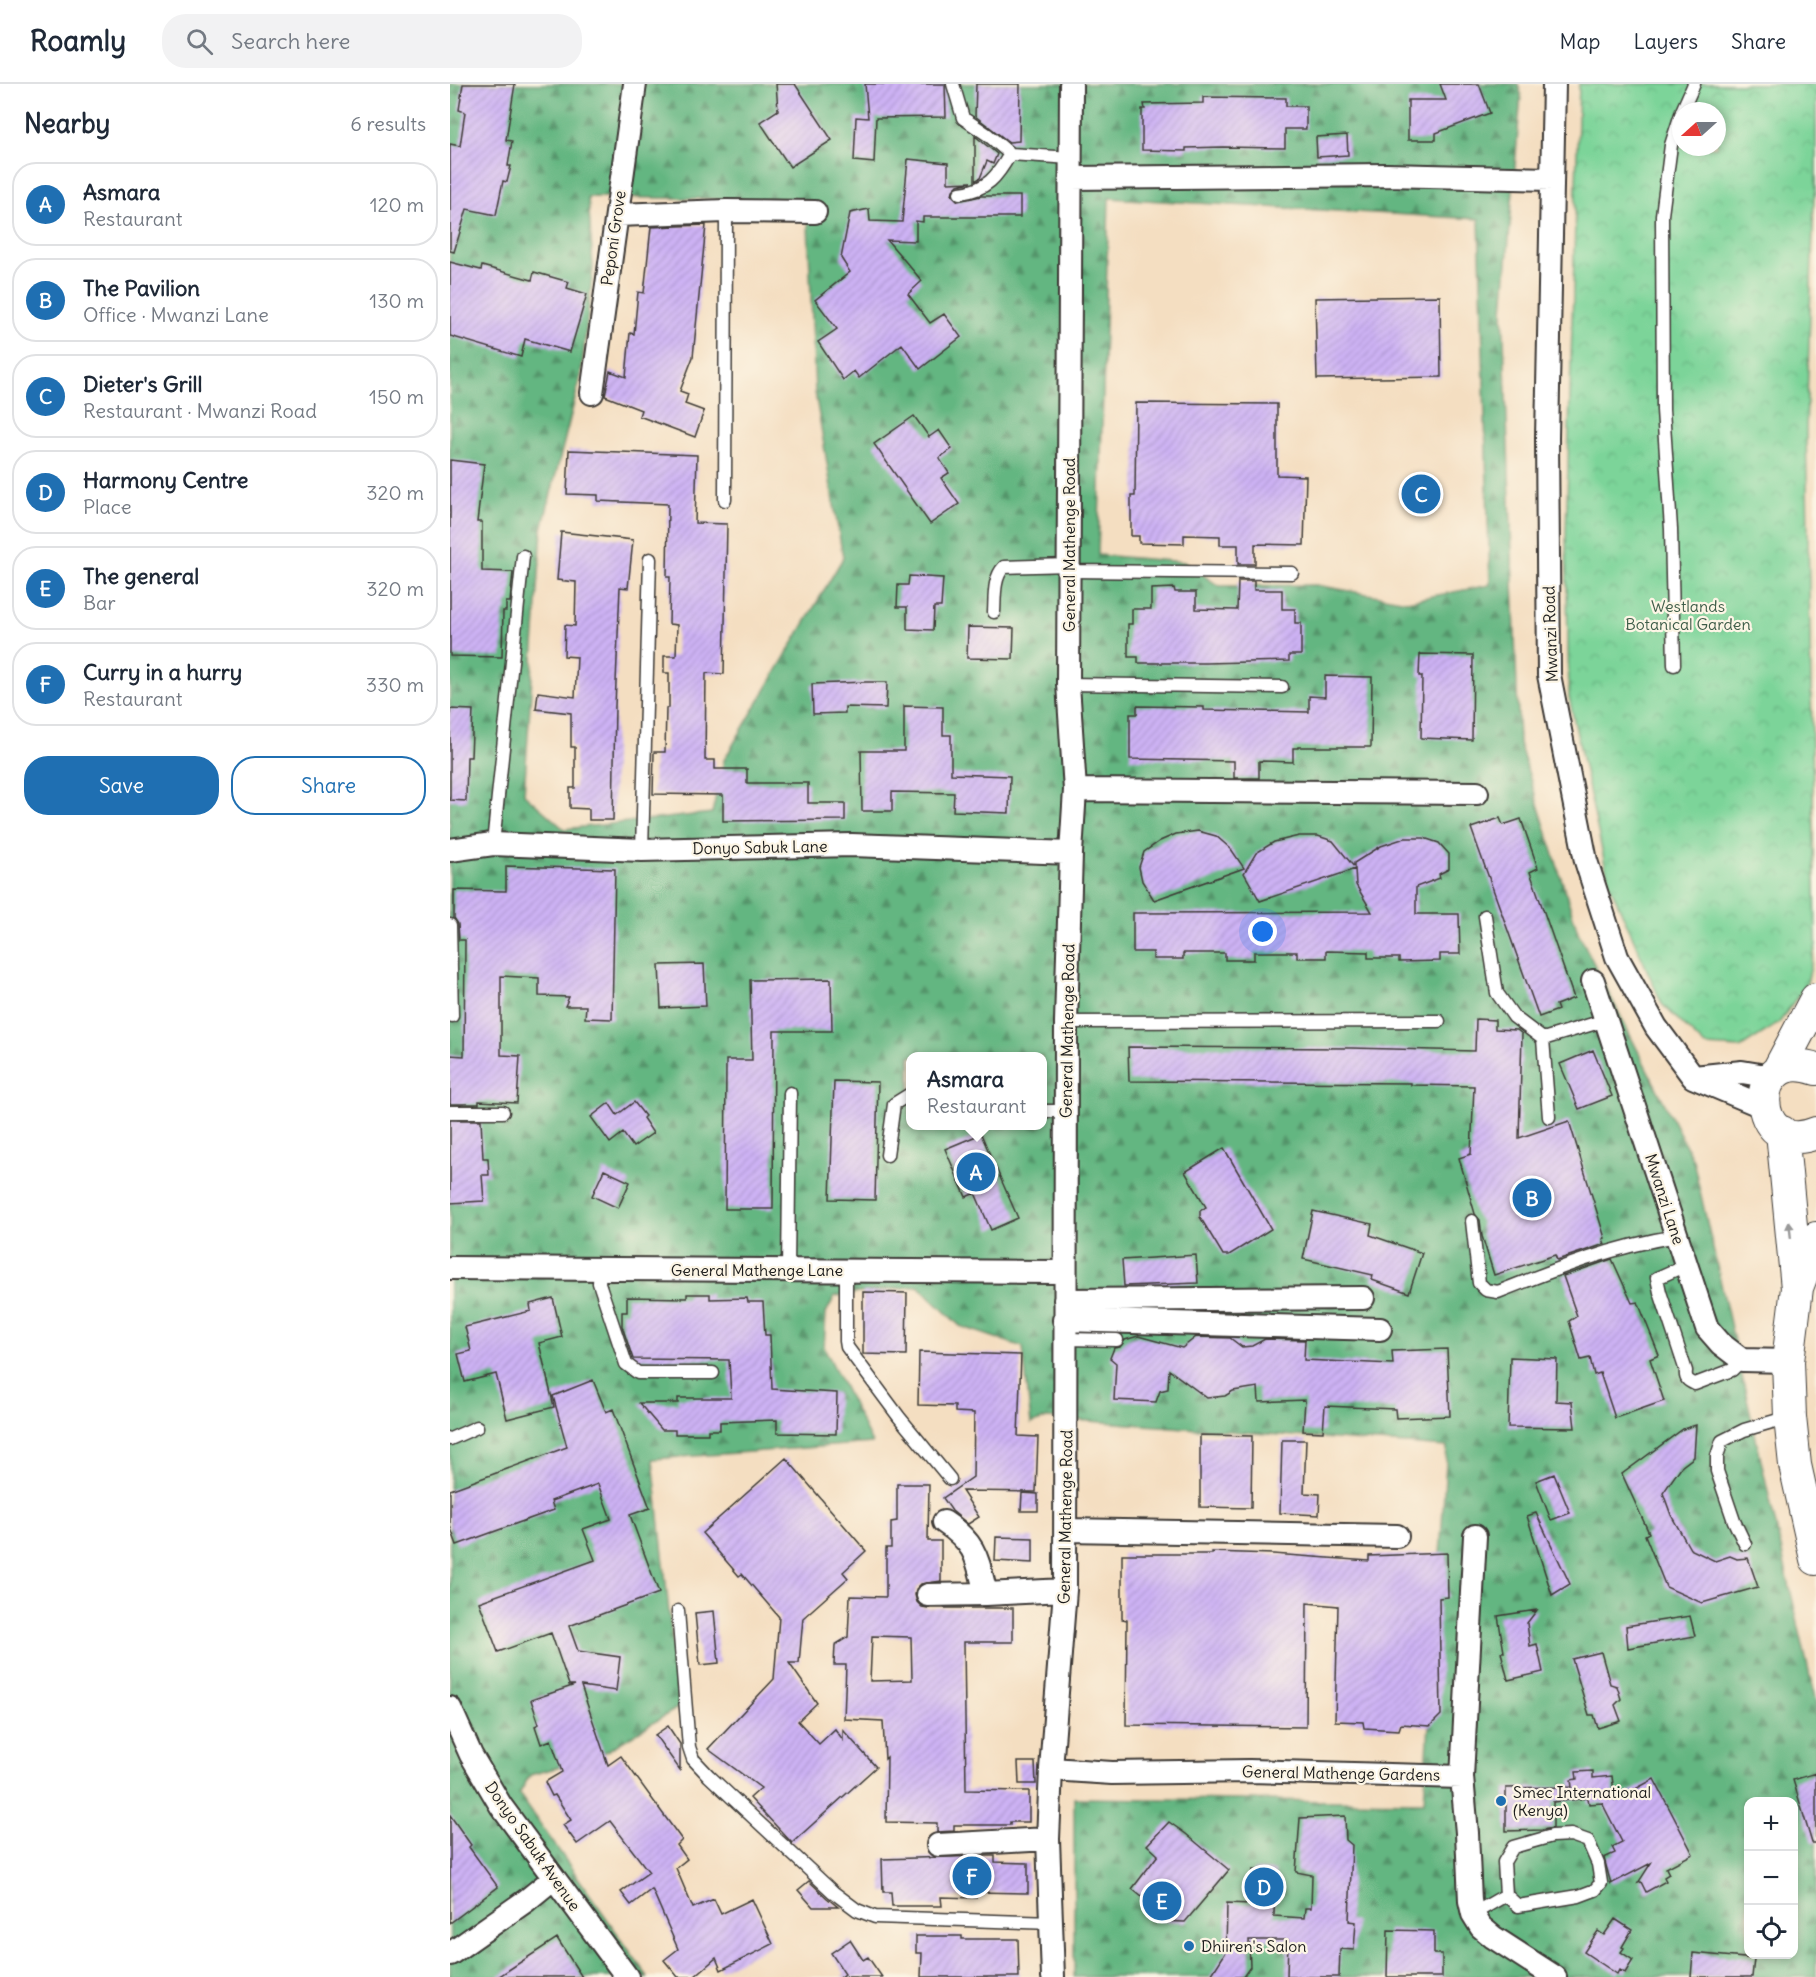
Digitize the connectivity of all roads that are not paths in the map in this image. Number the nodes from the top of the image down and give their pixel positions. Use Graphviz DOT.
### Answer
graph roads {
  1 [pos="635,84"];
  2 [pos="953,84"];
  3 [pos="1071,84"];
  4 [pos="1554,84"];
  5 [pos="1694,84"];
  6 [pos="1687,102"];
  7 [pos="1672,142"];
  8 [pos="1010,154"];
  9 [pos="1071,168"];
  10 [pos="1552,179"];
  11 [pos="960,193"];
  12 [pos="726,212"];
  13 [pos="815,212"];
  14 [pos="617,215"];
  15 [pos="592,393"];
  16 [pos="725,500"];
  17 [pos="524,556"];
  18 [pos="650,559"];
  19 [pos="1069,568"];
  20 [pos="1292,573"];
  21 [pos="993,612"];
  22 [pos="1674,665"];
  23 [pos="1068,684"];
  24 [pos="1282,687"];
  25 [pos="1076,790"];
  26 [pos="1477,793"];
  27 [pos="493,844"];
  28 [pos="450,850"];
  29 [pos="642,850"];
  30 [pos="1071,853"];
  31 [pos="1485,916"];
  32 [pos="450,925"];
  33 [pos="1593,981"];
  34 [pos="1816,999"];
  35 [pos="452,1016"];
  36 [pos="1606,1020"];
  37 [pos="1439,1021"];
  38 [pos="1066,1022"];
  39 [pos="1543,1039"];
  40 [pos="1816,1070"];
  41 [pos="1775,1074"];
  42 [pos="1693,1077"];
  43 [pos="790,1093"];
  44 [pos="906,1096"];
  45 [pos="1764,1107"];
  46 [pos="1047,1111"];
  47 [pos="1066,1111"];
  48 [pos="450,1112"];
  49 [pos="503,1112"];
  50 [pos="1549,1117"];
  51 [pos="1782,1132"];
  52 [pos="1816,1132"];
  53 [pos="887,1155"];
  54 [pos="1472,1221"];
  55 [pos="1677,1236"];
  56 [pos="1816,1238"];
  57 [pos="1686,1265"];
  58 [pos="450,1268"];
  59 [pos="600,1269"];
  60 [pos="788,1270"];
  61 [pos="846,1270"];
  62 [pos="1065,1272"];
  63 [pos="1797,1288"];
  64 [pos="1363,1298"];
  65 [pos="1065,1320"];
  66 [pos="1380,1329"];
  67 [pos="1117,1340"];
  68 [pos="1742,1360"];
  69 [pos="1788,1362"];
  70 [pos="713,1372"];
  71 [pos="1790,1416"];
  72 [pos="477,1427"];
  73 [pos="450,1440"];
  74 [pos="950,1479"];
  75 [pos="944,1522"];
  76 [pos="1066,1530"];
  77 [pos="1397,1536"];
  78 [pos="1475,1536"];
  79 [pos="1745,1544"];
  80 [pos="1816,1560"];
  81 [pos="1065,1590"];
  82 [pos="986,1594"];
  83 [pos="928,1595"];
  84 [pos="678,1611"];
  85 [pos="450,1708"];
  86 [pos="1051,1769"];
  87 [pos="1462,1777"];
  88 [pos="1048,1839"];
  89 [pos="938,1845"];
  90 [pos="554,1878"];
  91 [pos="1506,1895"];
  92 [pos="1473,1914"];
  93 [pos="1052,1923"];
  94 [pos="450,1954"];
  95 [pos="627,1977"];
  96 [pos="1053,1977"];
  97 [pos="1555,1977"];
  1 -- 14 [label="street, Peponi Grove"];
  2 -- 8 [label="lane"];
  3 -- 9 [label="street, General Mathenge Road"];
  4 -- 10 [label="street, Mwanzi Road"];
  5 -- 6 [label="lane"];
  7 -- 22 [label="lane"];
  8 -- 9 [label="lane"];
  8 -- 11 [label="lane"];
  9 -- 10 [label="street"];
  9 -- 19 [label="street, General Mathenge Road"];
  10 -- 42 [label="street, Mwanzi Road"];
  12 -- 13 [label="street"];
  12 -- 14 [label="street"];
  12 -- 16 [label="lane"];
  14 -- 15 [label="street, Peponi Grove"];
  17 -- 27 [label="lane"];
  18 -- 29 [label="lane"];
  19 -- 20 [label="lane"];
  19 -- 21 [label="lane"];
  19 -- 23 [label="street, General Mathenge Road"];
  23 -- 24 [label="lane"];
  23 -- 25 [label="street, General Mathenge Road"];
  25 -- 26 [label="street"];
  25 -- 30 [label="street, General Mathenge Road"];
  27 -- 28 [label="street, Donyo Sabuk Lane"];
  27 -- 29 [label="street, Donyo Sabuk Lane"];
  29 -- 30 [label="street, Donyo Sabuk Lane"];
  30 -- 38 [label="street, General Mathenge Road"];
  31 -- 39 [label="lane"];
  32 -- 35 [label="lane"];
  33 -- 36 [label="street, Mwanzi Lane"];
  34 -- 41 [label="main road"];
  36 -- 39 [label="lane"];
  36 -- 55 [label="street, Mwanzi Lane"];
  37 -- 38 [label="lane"];
  38 -- 47 [label="street, General Mathenge Road"];
  39 -- 50 [label="lane"];
  40 -- 41 [label="main road"];
  41 -- 42 [label="street"];
  41 -- 45 [label="main road"];
  42 -- 45 [label="street"];
  43 -- 60 [label="lane"];
  44 -- 53 [label="lane"];
  45 -- 51 [label="main road"];
  46 -- 47 [label="lane"];
  47 -- 62 [label="street, General Mathenge Road"];
  48 -- 49 [label="lane"];
  51 -- 52 [label="main road"];
  63 -- 51 [label="main road, one-way"];
  54 -- 55 [label="lane"];
  55 -- 57 [label="street, Mwanzi Lane"];
  56 -- 63 [label="main road"];
  57 -- 68 [label="street, Mwanzi Lane"];
  57 -- 68 [label="lane"];
  58 -- 59 [label="street, General Mathenge Lane"];
  59 -- 60 [label="street, General Mathenge Lane"];
  59 -- 70 [label="lane"];
  60 -- 61 [label="street, General Mathenge Lane"];
  61 -- 62 [label="street, General Mathenge Lane"];
  61 -- 74 [label="lane"];
  62 -- 65 [label="street, General Mathenge Road"];
  63 -- 69 [label="main road"];
  64 -- 65 [label="street"];
  65 -- 66 [label="street"];
  65 -- 67 [label="lane"];
  65 -- 76 [label="street, General Mathenge Road"];
  68 -- 69 [label="street"];
  69 -- 71 [label="main road"];
  71 -- 79 [label="lane"];
  71 -- 80 [label="main road"];
  72 -- 73 [label="lane"];
  75 -- 82 [label="street"];
  76 -- 77 [label="street"];
  76 -- 81 [label="street, General Mathenge Road"];
  78 -- 87 [label="street"];
  81 -- 82 [label="street"];
  81 -- 86 [label="street, General Mathenge Road"];
  82 -- 83 [label="street"];
  84 -- 93 [label="lane"];
  85 -- 90 [label="street, Donyo Sabuk Avenue"];
  86 -- 87 [label="street, General Mathenge Gardens"];
  86 -- 88 [label="street, General Mathenge Road"];
  87 -- 92 [label="street, General Mathenge Gardens"];
  88 -- 89 [label="street"];
  88 -- 93 [label="street, General Mathenge Road"];
  90 -- 94 [label="street"];
  90 -- 95 [label="street, Donyo Sabuk Avenue"];
  91 -- 91 [label="lane"];
  91 -- 92 [label="lane"];
  92 -- 97 [label="street"];
  93 -- 96 [label="street, General Mathenge Road"];
}
